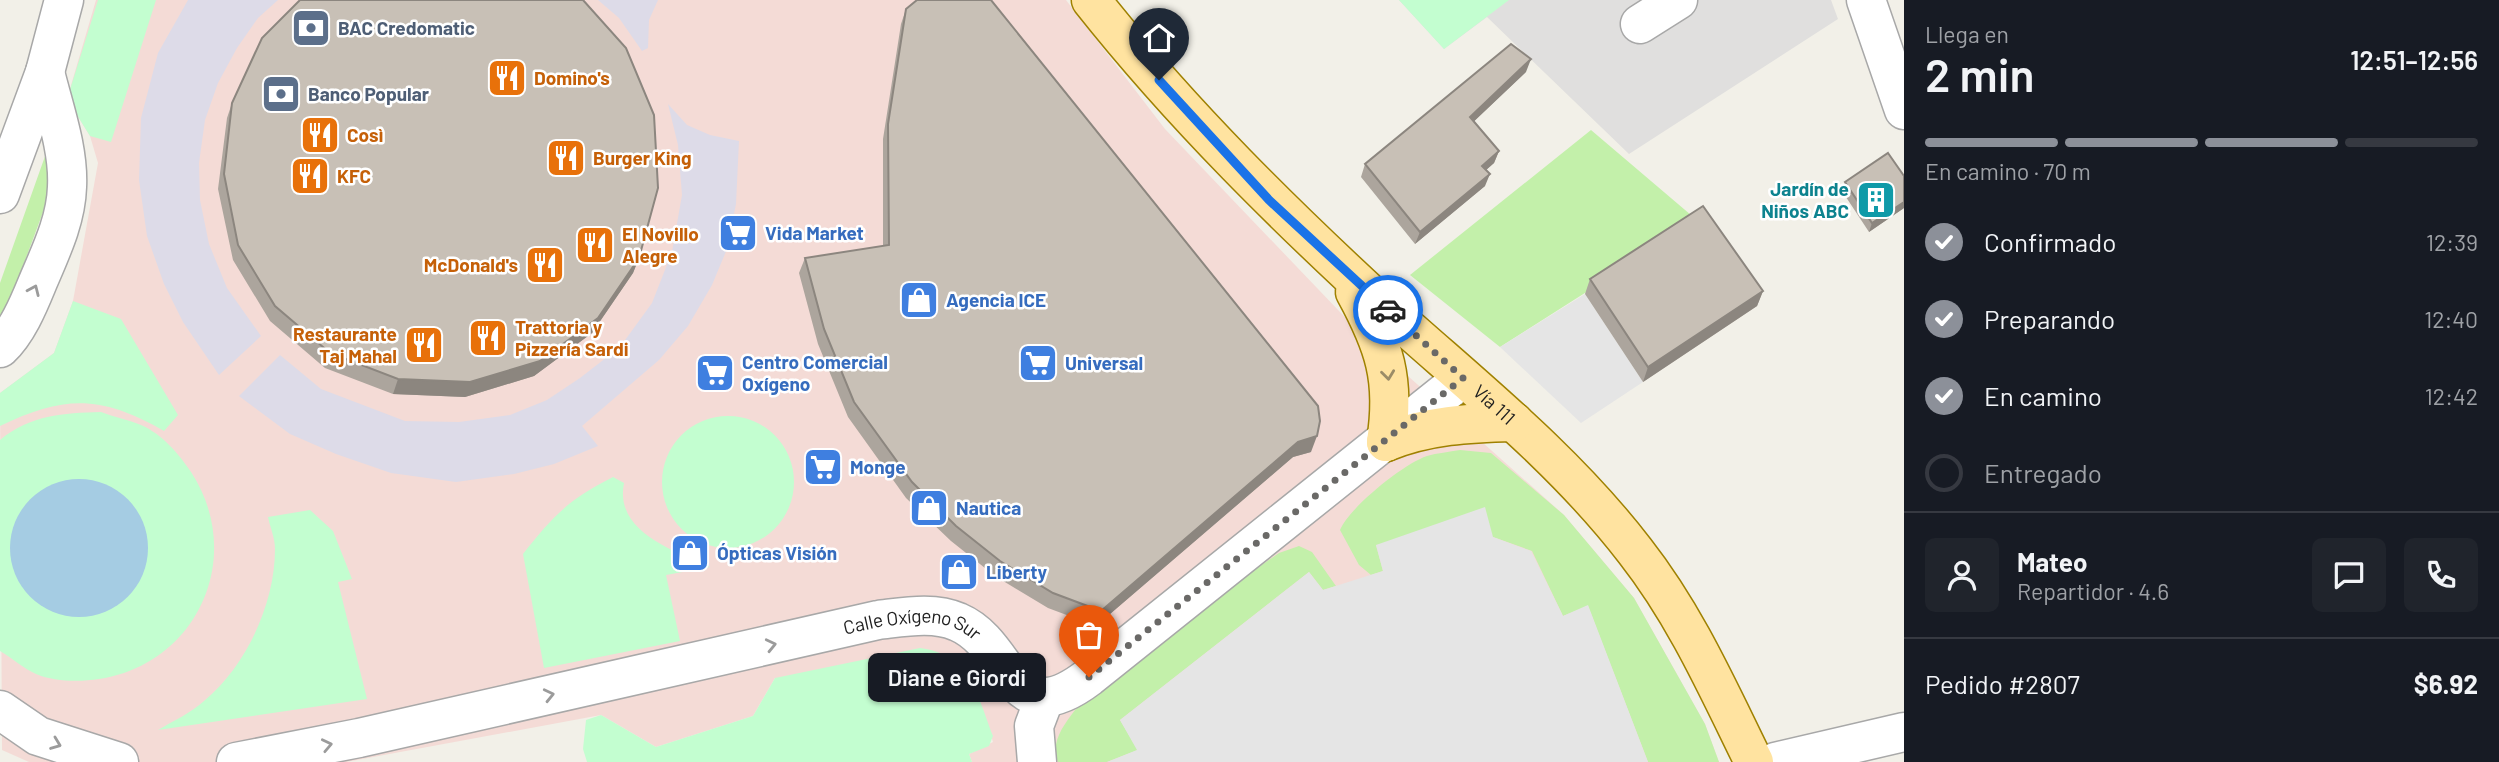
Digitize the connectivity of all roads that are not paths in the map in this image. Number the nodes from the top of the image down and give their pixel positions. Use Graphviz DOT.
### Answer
graph roads {
  1 [pos="64,0"];
  2 [pos="1091,0"];
  3 [pos="1678,0"];
  4 [pos="1866,0"];
  5 [pos="1640,24"];
  6 [pos="45,72"];
  7 [pos="1904,110"];
  8 [pos="0,194"];
  9 [pos="1342,268"];
  10 [pos="0,348"];
  11 [pos="1463,378"];
  12 [pos="1514,422"];
  13 [pos="1386,442"];
  14 [pos="1045,697"];
  15 [pos="0,710"];
  16 [pos="1904,732"];
  17 [pos="119,762"];
  18 [pos="236,762"];
  19 [pos="1037,762"];
  20 [pos="1754,762"];
  21 [pos="1775,762"];
  1 -- 6 [label="street"];
  2 -- 9 [label="main road, Vía 111"];
  3 -- 5 [label="street"];
  4 -- 7 [label="street"];
  6 -- 8 [label="street"];
  10 -- 6 [label="street, one-way"];
  9 -- 11 [label="main road, Vía 111"];
  9 -- 13 [label="main road, one-way"];
  11 -- 12 [label="main road, Vía 111"];
  11 -- 13 [label="street"];
  12 -- 13 [label="main road"];
  12 -- 20 [label="main road, Vía 111"];
  13 -- 14 [label="street"];
  18 -- 14 [label="street, Calle Oxígeno Sur, one-way"];
  14 -- 19 [label="street"];
  15 -- 17 [label="street, one-way"];
  16 -- 21 [label="street"];
}
